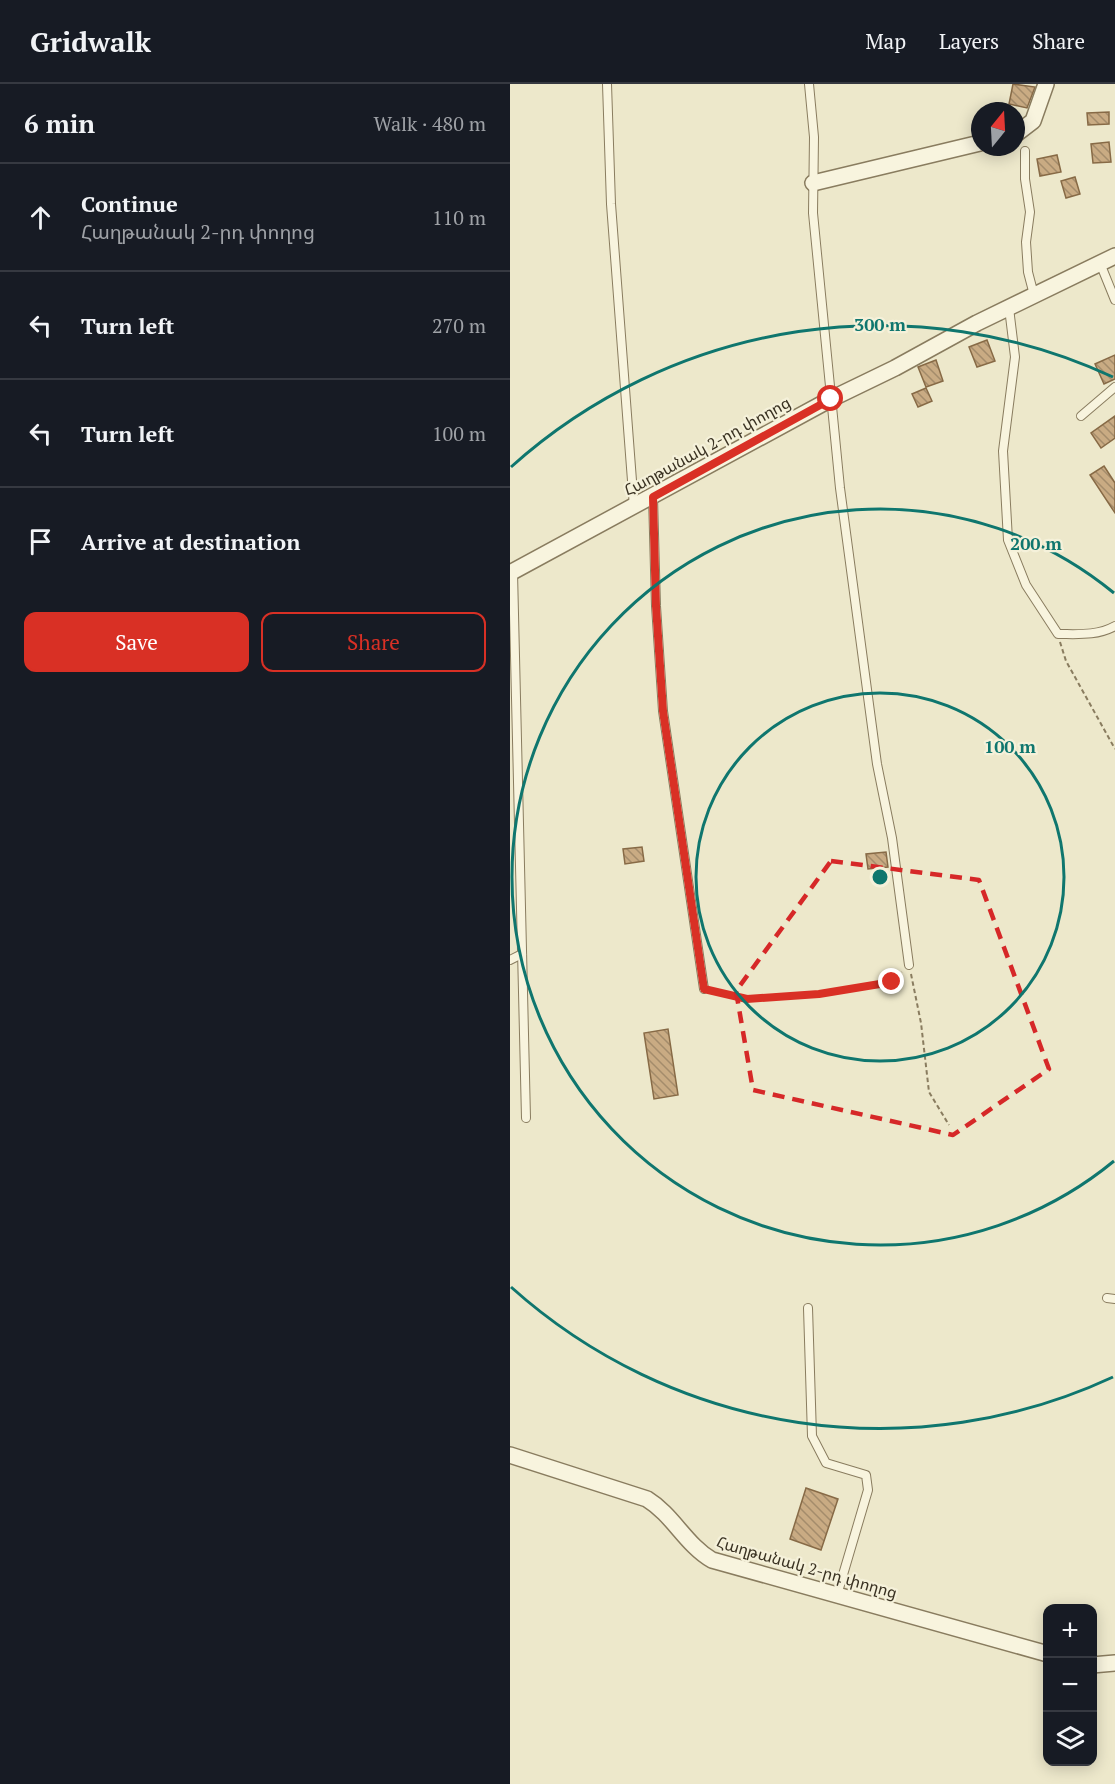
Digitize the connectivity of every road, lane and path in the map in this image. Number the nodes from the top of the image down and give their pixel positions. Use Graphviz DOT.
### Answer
graph roads {
  1 [pos="607,84"];
  2 [pos="809,84"];
  3 [pos="1046,84"];
  4 [pos="1025,127"];
  5 [pos="971,145"];
  6 [pos="1025,156"];
  7 [pos="813,183"];
  8 [pos="1115,256"];
  9 [pos="1100,263"];
  10 [pos="1034,295"];
  11 [pos="1115,300"];
  12 [pos="1009,308"];
  13 [pos="1115,387"];
  14 [pos="831,399"];
  15 [pos="1080,416"];
  16 [pos="653,497"];
  17 [pos="634,507"];
  18 [pos="511,573"];
  19 [pos="1115,626"];
  20 [pos="1058,634"];
  21 [pos="1115,749"];
  22 [pos="522,954"];
  23 [pos="510,960"];
  24 [pos="909,965"];
  25 [pos="704,989"];
  26 [pos="525,1118"];
  27 [pos="949,1125"];
  28 [pos="808,1308"];
  29 [pos="510,1455"];
  30 [pos="837,1595"];
  31 [pos="1043,1653"];
  32 [pos="1115,1664"];
  33 [pos="1097,1665"];
  1 -- 17 [label="lane"];
  2 -- 7 [label="lane"];
  3 -- 4 [label="street"];
  5 -- 7 [label="street"];
  6 -- 10 [label="lane"];
  7 -- 14 [label="lane"];
  8 -- 9 [label="street, Հաղթանակ 2-րդ փողոց"];
  9 -- 10 [label="street, Հաղթանակ 2-րդ փողոց"];
  9 -- 11 [label="lane"];
  10 -- 12 [label="street, Հաղթանակ 2-րդ փողոց"];
  12 -- 14 [label="street, Հաղթանակ 2-րդ փողոց"];
  12 -- 20 [label="lane"];
  13 -- 15 [label="lane"];
  14 -- 16 [label="street, Հաղթանակ 2-րդ փողոց"];
  14 -- 24 [label="lane"];
  16 -- 17 [label="street, Հաղթանակ 2-րդ փողոց"];
  16 -- 25 [label="lane"];
  17 -- 18 [label="street, Հաղթանակ 2-րդ փողոց"];
  18 -- 22 [label="lane"];
  19 -- 20 [label="lane"];
  20 -- 21 [label="path"];
  22 -- 23 [label="lane"];
  22 -- 26 [label="lane"];
  24 -- 25 [label="path"];
  24 -- 27 [label="path"];
  28 -- 30 [label="lane"];
  29 -- 30 [label="street, Հաղթանակ 2-րդ փողոց"];
  30 -- 31 [label="street, Հաղթանակ 2-րդ փողոց"];
  32 -- 33 [label="street"];
}
